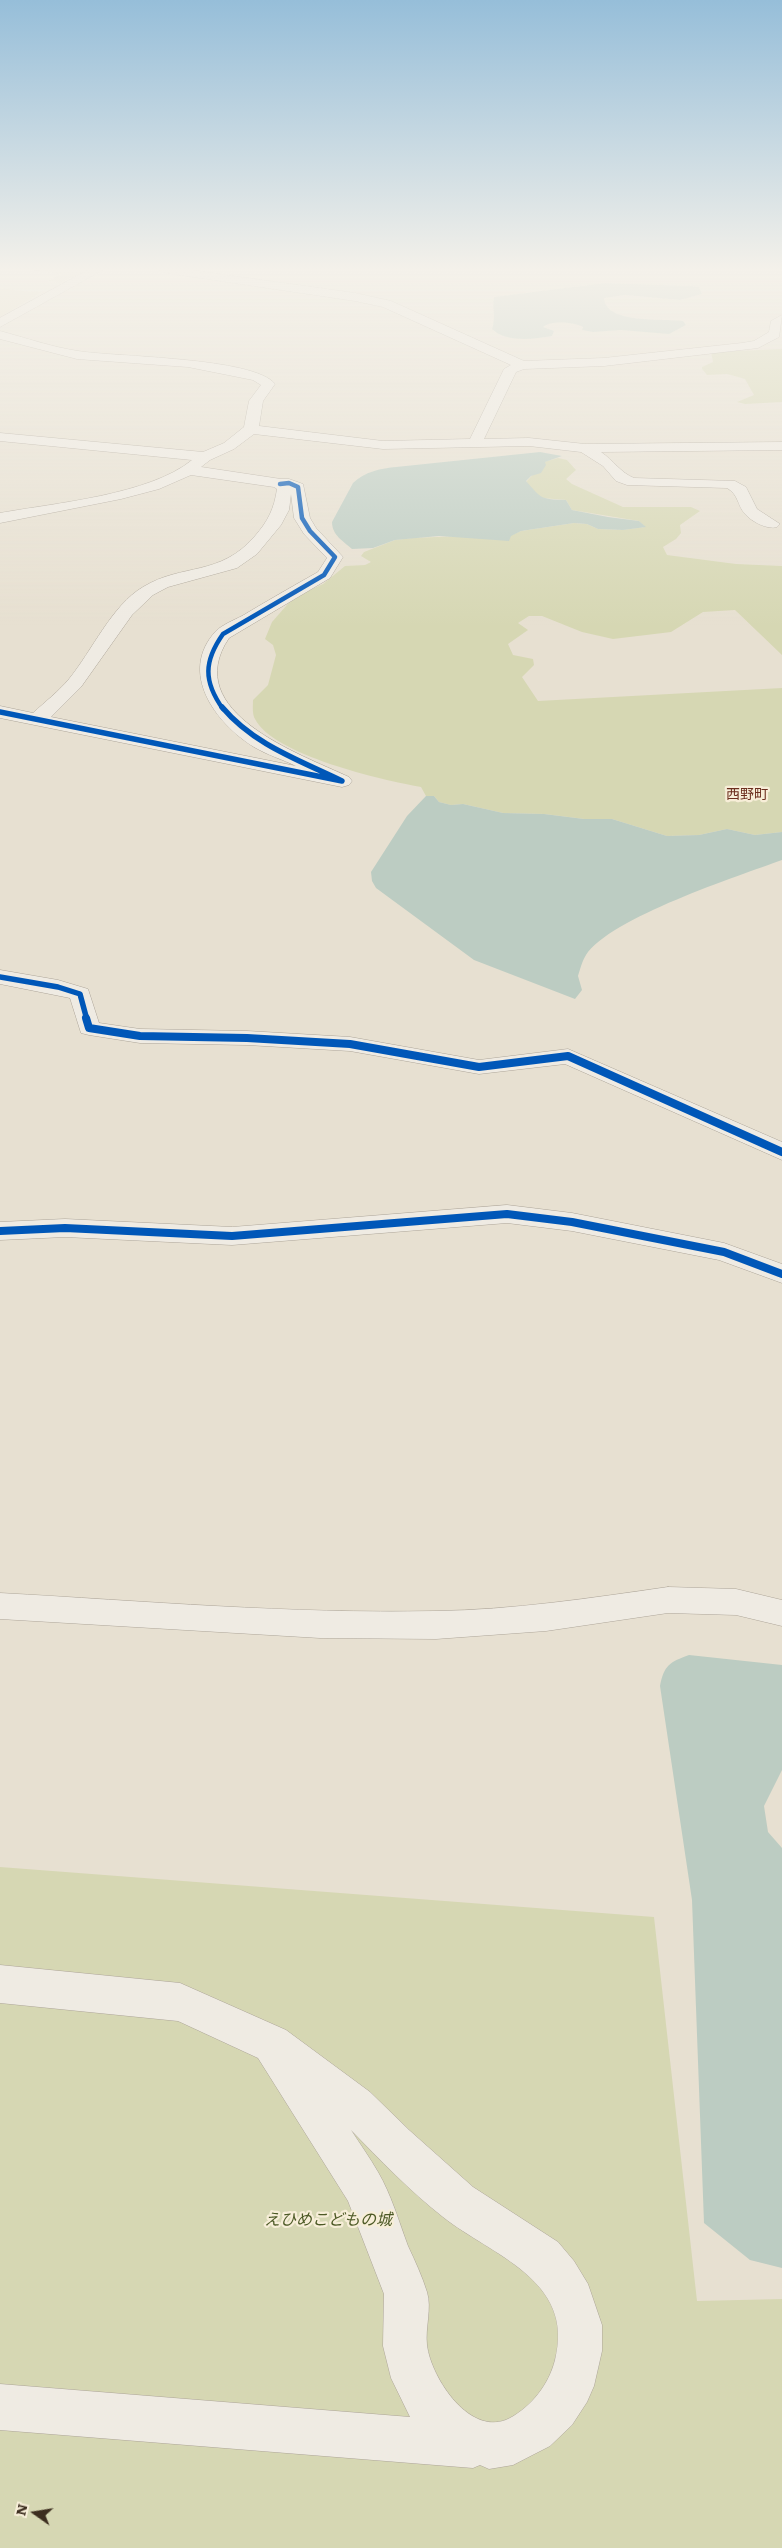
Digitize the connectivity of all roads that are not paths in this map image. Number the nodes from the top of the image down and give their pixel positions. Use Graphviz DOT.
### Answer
graph roads {
  1 [pos="265,389"];
  2 [pos="499,389"];
  3 [pos="251,429"];
  4 [pos="0,437"];
  5 [pos="476,444"];
  6 [pos="782,446"];
  7 [pos="585,448"];
  8 [pos="205,457"];
  9 [pos="189,470"];
  10 [pos="280,484"];
  11 [pos="0,518"];
  12 [pos="772,524"];
  13 [pos="0,712"];
  14 [pos="37,720"];
  15 [pos="0,977"];
  16 [pos="782,1152"];
  17 [pos="0,1231"];
  18 [pos="782,1274"];
  19 [pos="0,1606"];
  20 [pos="782,1613"];
  21 [pos="0,1984"];
  22 [pos="272,2044"];
  23 [pos="0,2407"];
  24 [pos="489,2446"];
  1 -- 3 [label="street"];
  2 -- 5 [label="street"];
  3 -- 5 [label="street"];
  3 -- 8 [label="street"];
  4 -- 8 [label="street"];
  5 -- 7 [label="street"];
  6 -- 7 [label="street"];
  7 -- 12 [label="street"];
  8 -- 9 [label="street"];
  9 -- 10 [label="street"];
  9 -- 11 [label="street"];
  10 -- 14 [label="street"];
  10 -- 14 [label="street"];
  13 -- 14 [label="street"];
  15 -- 16 [label="street"];
  17 -- 18 [label="street"];
  19 -- 20 [label="street"];
  21 -- 22 [label="street"];
  22 -- 24 [label="street"];
  22 -- 24 [label="street"];
  23 -- 24 [label="street"];
}
